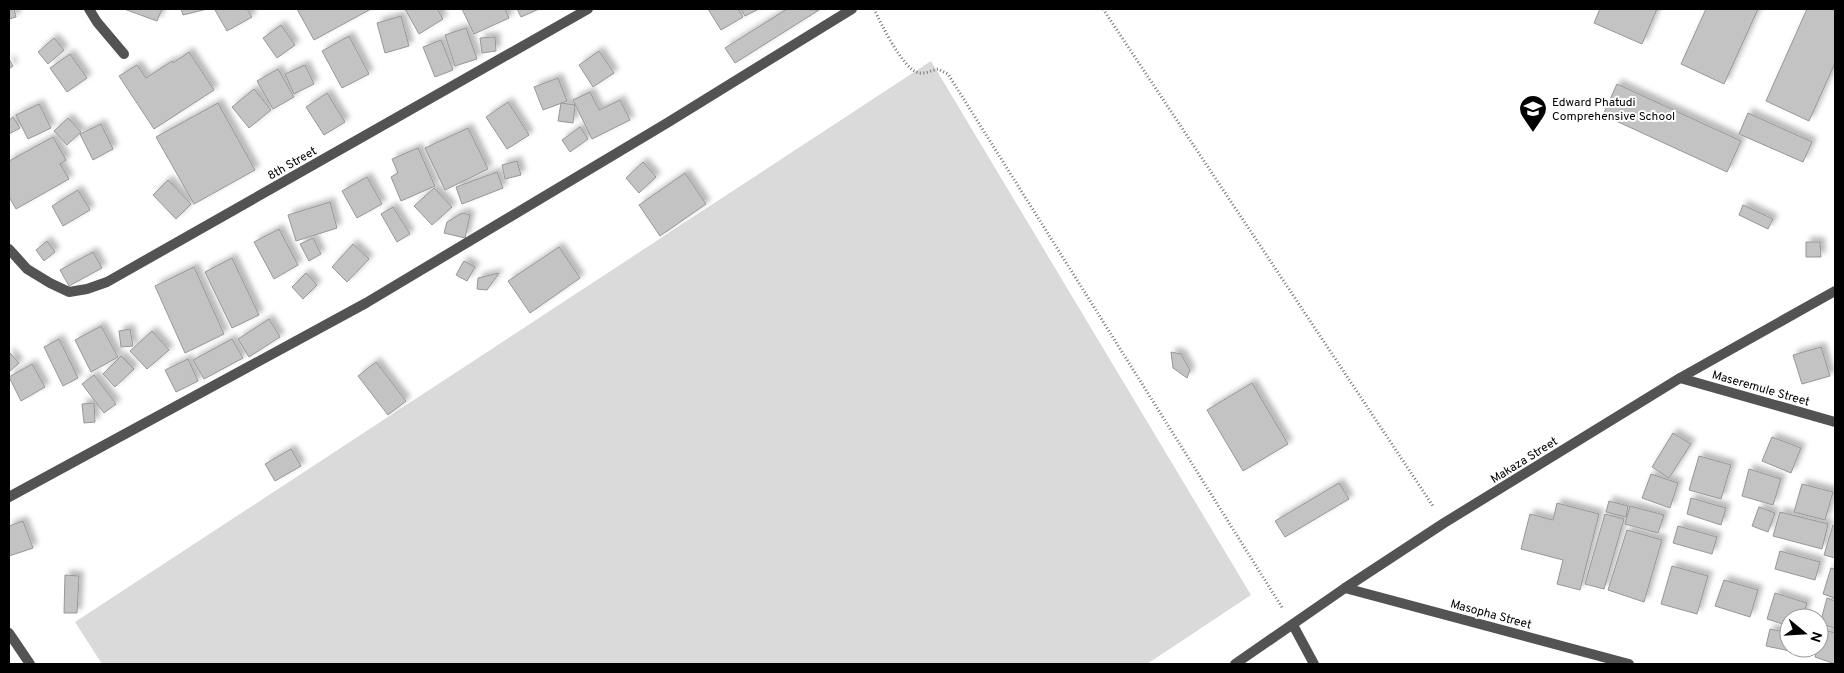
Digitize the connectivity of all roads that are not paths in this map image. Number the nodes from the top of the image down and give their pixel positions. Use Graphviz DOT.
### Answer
graph roads {
  1 [pos="89,9"];
  2 [pos="588,9"];
  3 [pos="852,9"];
  4 [pos="124,54"];
  5 [pos="9,249"];
  6 [pos="1835,291"];
  7 [pos="1680,378"];
  8 [pos="1835,422"];
  9 [pos="9,497"];
  10 [pos="1345,588"];
  11 [pos="1293,625"];
  12 [pos="9,633"];
  13 [pos="30,664"];
  14 [pos="1235,664"];
  15 [pos="1314,664"];
  16 [pos="1629,664"];
  1 -- 4 [label="street"];
  2 -- 5 [label="street, 8th Street"];
  3 -- 9 [label="street"];
  6 -- 7 [label="street, Makaza Street"];
  7 -- 8 [label="street, Maseremule Street"];
  7 -- 10 [label="street, Makaza Street"];
  10 -- 11 [label="street, Makaza Street"];
  10 -- 16 [label="street, Masopha Street"];
  11 -- 14 [label="street, Makaza Street"];
  11 -- 15 [label="street"];
  12 -- 13 [label="street"];
}
